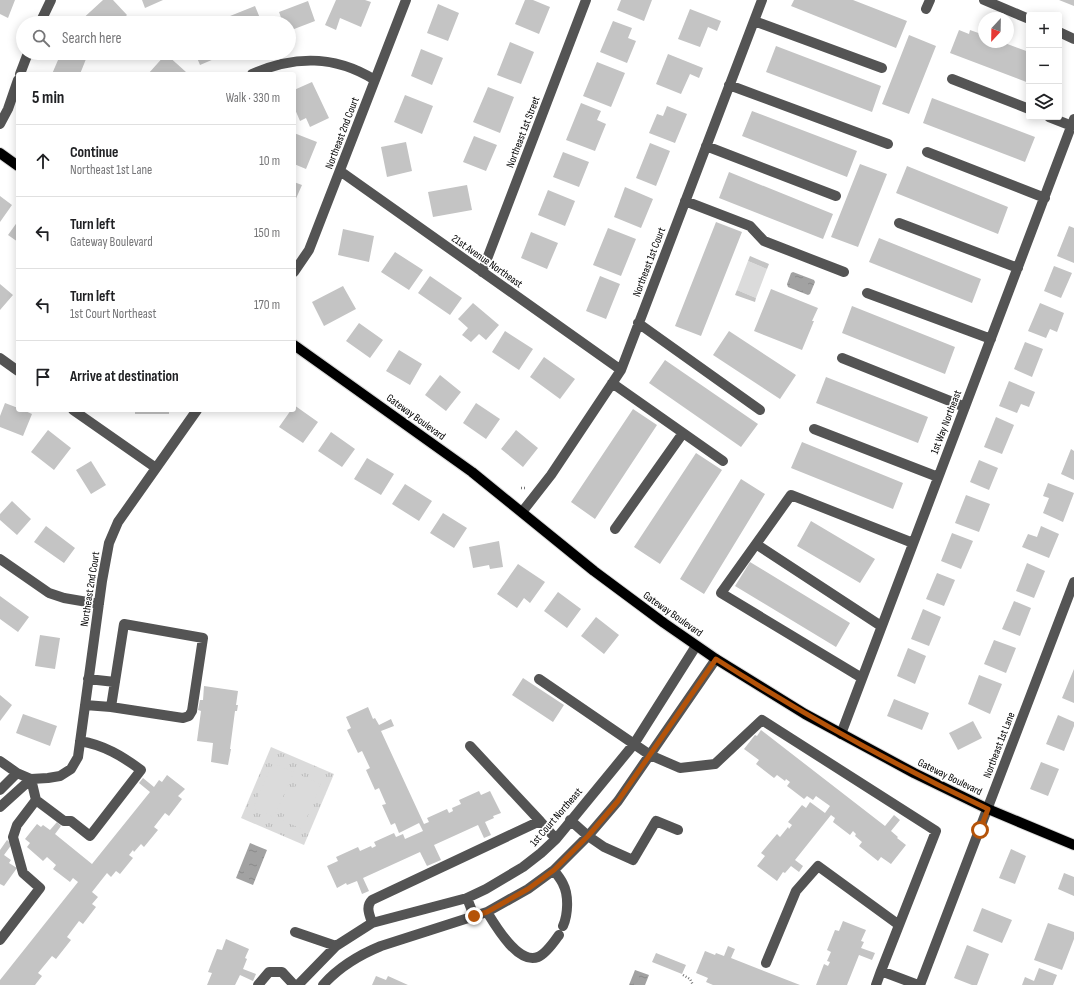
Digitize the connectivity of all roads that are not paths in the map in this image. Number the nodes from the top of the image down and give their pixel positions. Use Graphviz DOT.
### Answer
graph roads {
  1 [pos="51,0"];
  2 [pos="406,0"];
  3 [pos="586,0"];
  4 [pos="762,0"];
  5 [pos="984,0"];
  6 [pos="43,16"];
  7 [pos="1026,18"];
  8 [pos="754,21"];
  9 [pos="1062,33"];
  10 [pos="1074,39"];
  11 [pos="25,60"];
  12 [pos="882,68"];
  13 [pos="21,72"];
  14 [pos="256,72"];
  15 [pos="952,79"];
  16 [pos="375,80"];
  17 [pos="729,85"];
  18 [pos="16,86"];
  19 [pos="1026,108"];
  20 [pos="1062,120"];
  21 [pos="1073,122"];
  22 [pos="0,124"];
  23 [pos="888,144"];
  24 [pos="706,146"];
  25 [pos="927,152"];
  26 [pos="0,153"];
  27 [pos="16,165"];
  28 [pos="340,171"];
  29 [pos="836,196"];
  30 [pos="1044,198"];
  31 [pos="685,201"];
  32 [pos="899,223"];
  33 [pos="1018,268"];
  34 [pos="296,269"];
  35 [pos="482,272"];
  36 [pos="844,272"];
  37 [pos="868,293"];
  38 [pos="638,324"];
  39 [pos="991,339"];
  40 [pos="296,346"];
  41 [pos="0,358"];
  42 [pos="842,358"];
  43 [pos="16,370"];
  44 [pos="621,370"];
  45 [pos="612,383"];
  46 [pos="965,407"];
  47 [pos="760,410"];
  48 [pos="76,412"];
  49 [pos="196,412"];
  50 [pos="814,429"];
  51 [pos="683,433"];
  52 [pos="723,461"];
  53 [pos="156,468"];
  54 [pos="938,477"];
  55 [pos="522,512"];
  56 [pos="615,529"];
  57 [pos="913,543"];
  58 [pos="756,544"];
  59 [pos="0,559"];
  60 [pos="1074,582"];
  61 [pos="99,604"];
  62 [pos="881,626"];
  63 [pos="696,646"];
  64 [pos="716,659"];
  65 [pos="862,678"];
  66 [pos="88,679"];
  67 [pos="539,679"];
  68 [pos="115,682"];
  69 [pos="85,705"];
  70 [pos="111,707"];
  71 [pos="841,734"];
  72 [pos="80,741"];
  73 [pos="634,744"];
  74 [pos="470,746"];
  75 [pos="650,755"];
  76 [pos="0,761"];
  77 [pos="17,774"];
  78 [pos="31,779"];
  79 [pos="0,790"];
  80 [pos="36,800"];
  81 [pos="0,807"];
  82 [pos="988,809"];
  83 [pos="570,820"];
  84 [pos="540,821"];
  85 [pos="678,830"];
  86 [pos="588,836"];
  87 [pos="556,839"];
  88 [pos="1074,845"];
  89 [pos="554,870"];
  90 [pos="467,898"];
  91 [pos="487,912"];
  92 [pos="474,916"];
  93 [pos="372,924"];
  94 [pos="899,925"];
  95 [pos="295,932"];
  96 [pos="0,940"];
  97 [pos="336,946"];
  98 [pos="766,963"];
  99 [pos="881,971"];
  100 [pos="258,985"];
  101 [pos="294,985"];
  102 [pos="298,985"];
  103 [pos="323,985"];
  104 [pos="876,985"];
  105 [pos="919,985"];
  1 -- 6 [label="street"];
  2 -- 16 [label="street, Northeast 2nd Court"];
  3 -- 35 [label="street, Northeast 1st Street"];
  4 -- 8 [label="street, Northeast 1st Court"];
  5 -- 7 [label="street"];
  8 -- 12 [label="street"];
  8 -- 17 [label="street, Northeast 1st Court"];
  9 -- 10 [label="street"];
  11 -- 13 [label="street"];
  14 -- 16 [label="street"];
  15 -- 19 [label="street"];
  16 -- 28 [label="street, Northeast 2nd Court"];
  17 -- 23 [label="street"];
  17 -- 24 [label="street, Northeast 1st Court"];
  18 -- 22 [label="street"];
  20 -- 21 [label="street"];
  21 -- 30 [label="street, 1st Way Northeast"];
  24 -- 29 [label="street"];
  24 -- 31 [label="street, Northeast 1st Court"];
  25 -- 30 [label="street"];
  26 -- 27 [label="main road"];
  28 -- 34 [label="street, Northeast 2nd Court"];
  28 -- 35 [label="street, 21st Avenue Northeast"];
  30 -- 33 [label="street, 1st Way Northeast"];
  31 -- 36 [label="street"];
  31 -- 38 [label="street, Northeast 1st Court"];
  32 -- 33 [label="street"];
  33 -- 39 [label="street, 1st Way Northeast"];
  35 -- 44 [label="street, 21st Avenue Northeast"];
  37 -- 39 [label="street"];
  38 -- 44 [label="street, Northeast 1st Court"];
  38 -- 47 [label="street"];
  39 -- 46 [label="street, 1st Way Northeast"];
  40 -- 55 [label="main road, Gateway Boulevard"];
  41 -- 43 [label="street"];
  42 -- 46 [label="street"];
  44 -- 45 [label="street, Northeast 1st Court"];
  45 -- 51 [label="street"];
  45 -- 55 [label="street, Northeast 1st Court"];
  46 -- 54 [label="street, 1st Way Northeast"];
  48 -- 53 [label="street"];
  49 -- 53 [label="street, Northeast 2nd Court"];
  50 -- 54 [label="street"];
  51 -- 52 [label="street"];
  51 -- 56 [label="street"];
  53 -- 61 [label="street, Northeast 2nd Court"];
  54 -- 57 [label="street, 1st Way Northeast"];
  55 -- 63 [label="main road, Gateway Boulevard"];
  57 -- 58 [label="street"];
  57 -- 62 [label="street, 1st Way Northeast"];
  58 -- 62 [label="street"];
  58 -- 65 [label="street"];
  59 -- 61 [label="street"];
  60 -- 82 [label="street, Northeast 1st Lane"];
  61 -- 66 [label="street, Northeast 2nd Court"];
  62 -- 65 [label="street, 1st Way Northeast"];
  63 -- 64 [label="main road, Gateway Boulevard"];
  63 -- 73 [label="street, 1st Court Northeast"];
  64 -- 71 [label="main road, Gateway Boulevard"];
  64 -- 75 [label="street"];
  65 -- 71 [label="street, 1st Way Northeast"];
  66 -- 68 [label="street"];
  66 -- 69 [label="street, Northeast 2nd Court"];
  67 -- 73 [label="street"];
  68 -- 70 [label="street"];
  68 -- 70 [label="street"];
  69 -- 70 [label="street"];
  69 -- 72 [label="street, Northeast 2nd Court"];
  71 -- 82 [label="main road, Gateway Boulevard"];
  72 -- 78 [label="street, Northeast 2nd Court"];
  72 -- 80 [label="street"];
  73 -- 75 [label="street"];
  73 -- 83 [label="street, 1st Court Northeast"];
  74 -- 84 [label="street"];
  75 -- 86 [label="street"];
  75 -- 94 [label="street"];
  76 -- 77 [label="street"];
  77 -- 78 [label="street"];
  77 -- 79 [label="street"];
  78 -- 80 [label="street"];
  78 -- 81 [label="street"];
  80 -- 96 [label="street"];
  82 -- 88 [label="main road, Gateway Boulevard"];
  82 -- 105 [label="street, Northeast 1st Lane"];
  83 -- 86 [label="street"];
  83 -- 87 [label="street, 1st Court Northeast"];
  84 -- 87 [label="street"];
  84 -- 93 [label="street"];
  85 -- 86 [label="street"];
  86 -- 89 [label="street"];
  87 -- 90 [label="street, 1st Court Northeast"];
  89 -- 91 [label="street"];
  89 -- 91 [label="street"];
  90 -- 92 [label="street"];
  90 -- 93 [label="street, 1st Court Northeast"];
  91 -- 92 [label="street"];
  92 -- 103 [label="street"];
  93 -- 97 [label="street, 1st Court Northeast"];
  94 -- 98 [label="street"];
  94 -- 99 [label="street"];
  95 -- 97 [label="street"];
  97 -- 102 [label="street, 1st Court Northeast"];
  99 -- 104 [label="street"];
  99 -- 105 [label="street"];
  100 -- 101 [label="street"];
}
